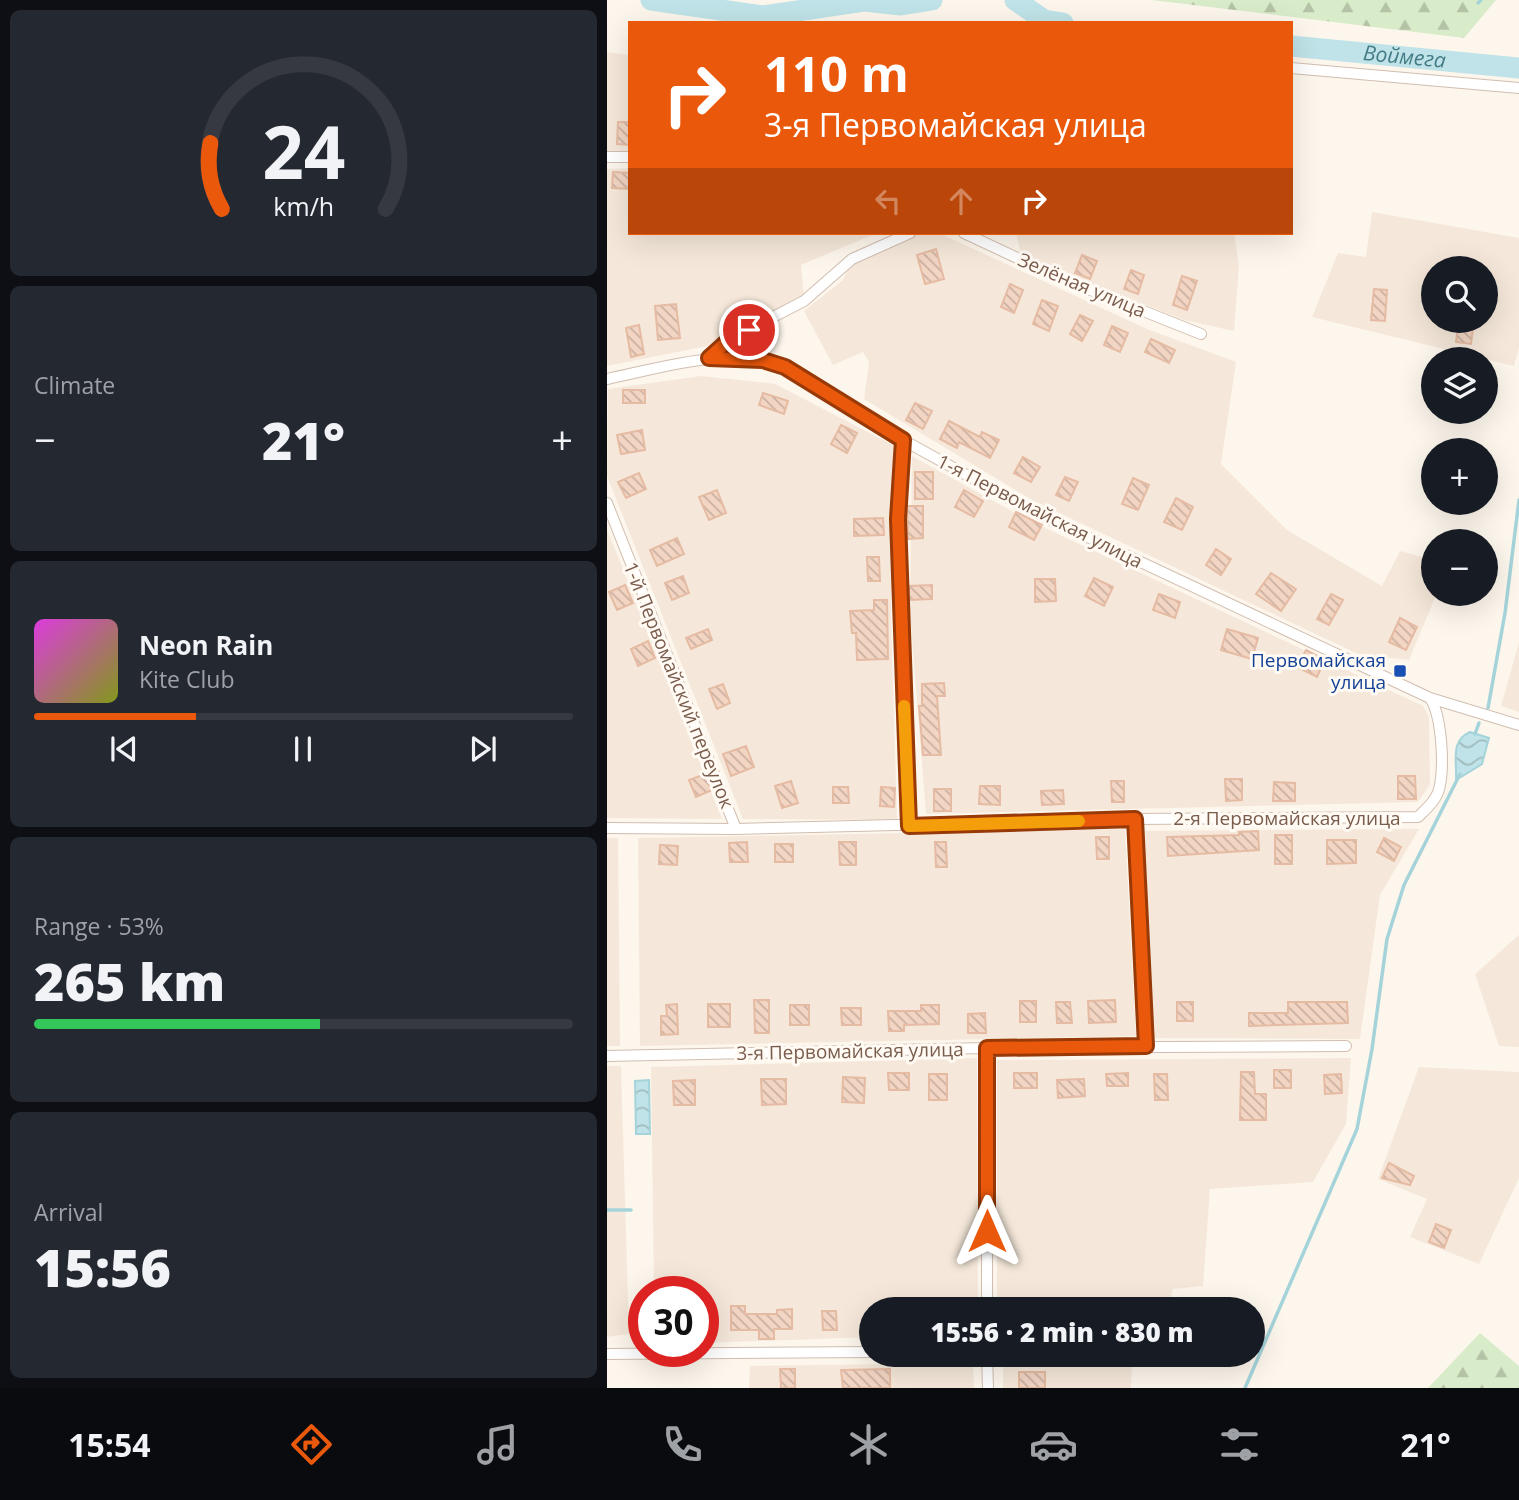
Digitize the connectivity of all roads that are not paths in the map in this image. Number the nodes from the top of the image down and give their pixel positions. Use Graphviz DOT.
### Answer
graph roads {
  1 [pos="1293,68"];
  2 [pos="1519,88"];
  3 [pos="607,157"];
  4 [pos="628,158"];
  5 [pos="906,235"];
  6 [pos="968,235"];
  7 [pos="1201,334"];
  8 [pos="709,358"];
  9 [pos="607,379"];
  10 [pos="903,440"];
  11 [pos="607,503"];
  12 [pos="1430,698"];
  13 [pos="1519,725"];
  14 [pos="1135,819"];
  15 [pos="909,826"];
  16 [pos="607,828"];
  17 [pos="736,829"];
  18 [pos="1146,1046"];
  19 [pos="1346,1046"];
  20 [pos="987,1048"];
  21 [pos="607,1056"];
  22 [pos="987,1297"];
  23 [pos="859,1352"];
  24 [pos="607,1354"];
  25 [pos="987,1367"];
  26 [pos="988,1388"];
  1 -- 2 [label="street"];
  3 -- 4 [label="street"];
  5 -- 8 [label="street"];
  6 -- 7 [label="street, Зелёная улица"];
  8 -- 9 [label="street, 1-я Первомайская улица"];
  8 -- 10 [label="street, 1-я Первомайская улица"];
  10 -- 12 [label="street, 1-я Первомайская улица"];
  10 -- 15 [label="street"];
  11 -- 17 [label="street, 1-й Первомайский переулок"];
  12 -- 13 [label="street, 1-я Первомайская улица"];
  12 -- 14 [label="street, 2-я Первомайская улица"];
  14 -- 15 [label="street, 2-я Первомайская улица"];
  14 -- 18 [label="street"];
  15 -- 17 [label="street, 2-я Первомайская улица"];
  16 -- 17 [label="street, 2-я Первомайская улица"];
  18 -- 19 [label="street, 3-я Первомайская улица"];
  18 -- 20 [label="street, 3-я Первомайская улица"];
  20 -- 21 [label="street, 3-я Первомайская улица"];
  20 -- 22 [label="street"];
  23 -- 24 [label="street"];
  25 -- 26 [label="street"];
}
